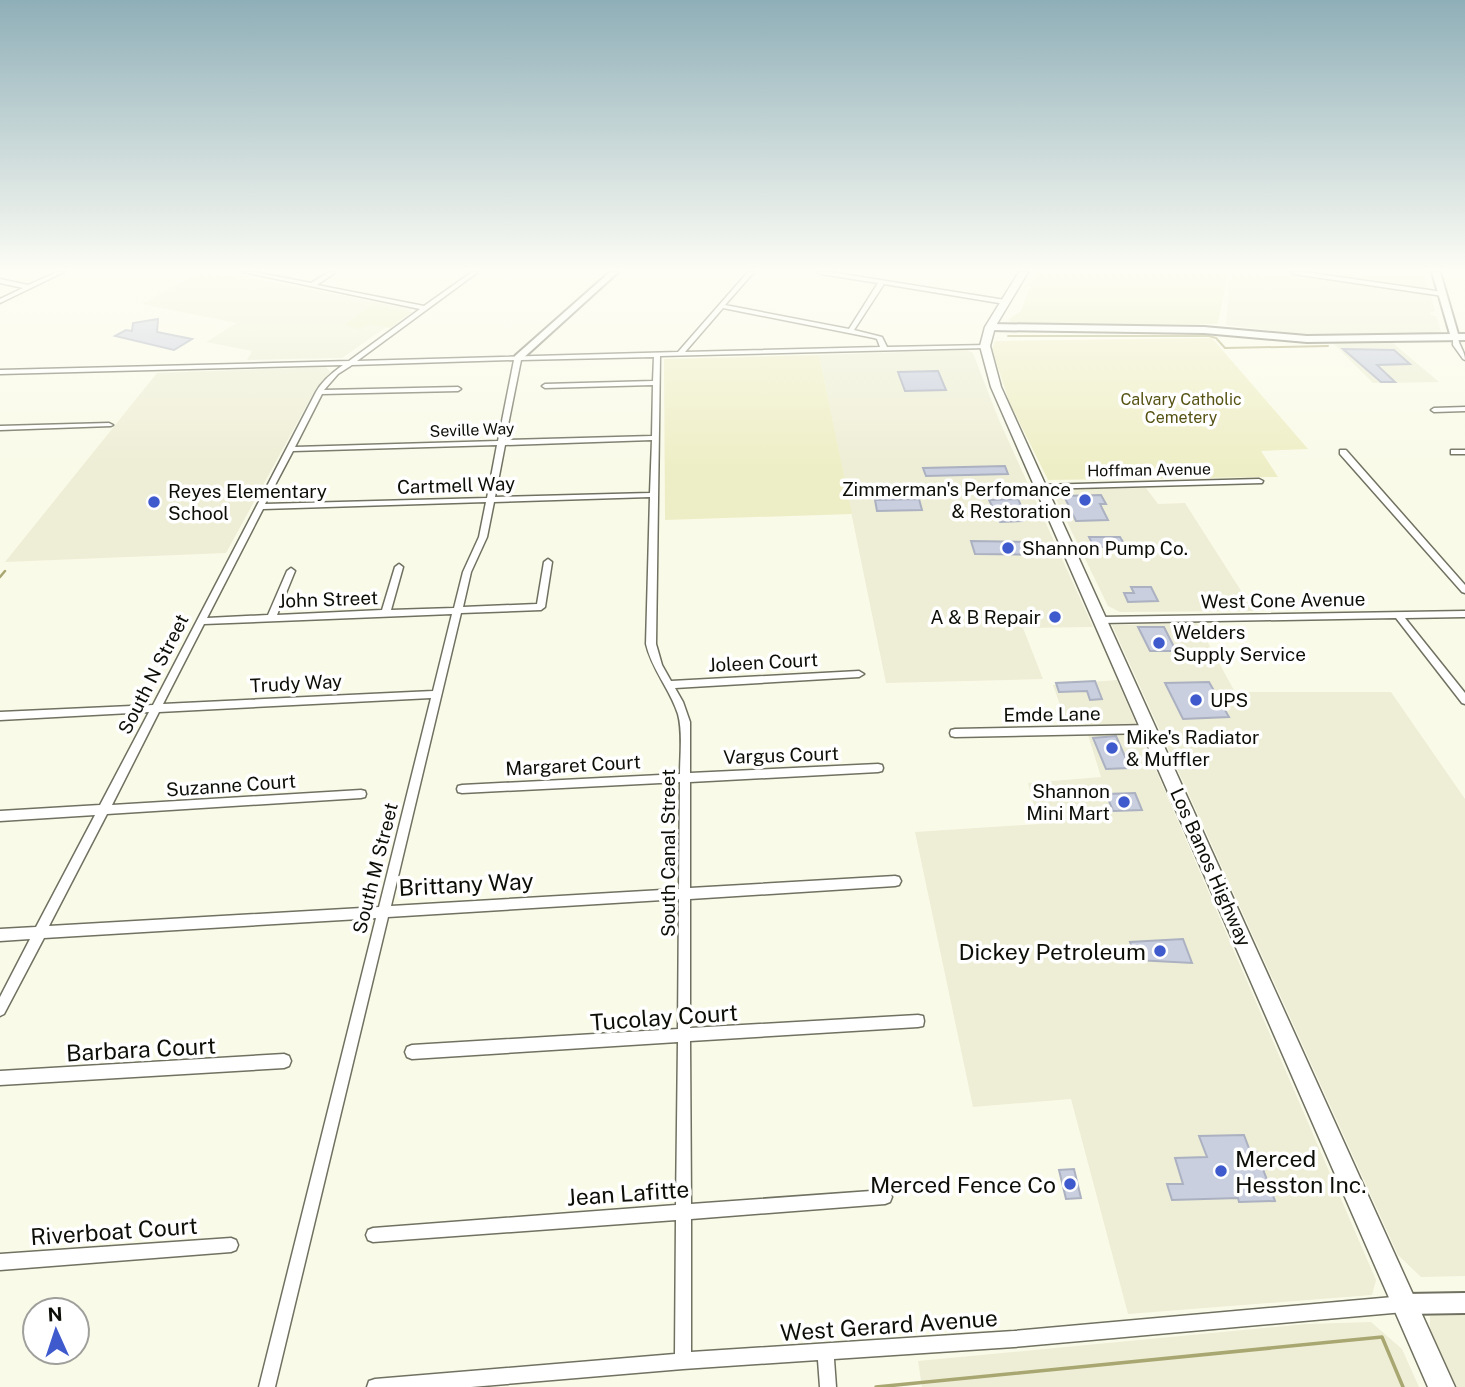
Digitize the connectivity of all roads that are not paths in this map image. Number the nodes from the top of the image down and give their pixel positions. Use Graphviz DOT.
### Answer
graph roads {
  1 [pos="385,337"];
  2 [pos="542,337"];
  3 [pos="695,337"];
  4 [pos="877,337"];
  5 [pos="987,337"];
  6 [pos="1281,337"];
  7 [pos="1460,337"];
  8 [pos="985,345"];
  9 [pos="884,348"];
  10 [pos="657,354"];
  11 [pos="680,354"];
  12 [pos="518,358"];
  13 [pos="1465,358"];
  14 [pos="349,363"];
  15 [pos="0,372"];
  16 [pos="657,383"];
  17 [pos="545,386"];
  18 [pos="458,389"];
  19 [pos="319,393"];
  20 [pos="1465,409"];
  21 [pos="1434,410"];
  22 [pos="109,425"];
  23 [pos="0,428"];
  24 [pos="655,438"];
  25 [pos="501,443"];
  26 [pos="289,449"];
  27 [pos="1343,452"];
  28 [pos="1454,452"];
  29 [pos="1465,452"];
  30 [pos="1259,481"];
  31 [pos="1040,487"];
  32 [pos="654,495"];
  33 [pos="490,500"];
  34 [pos="259,507"];
  35 [pos="548,562"];
  36 [pos="400,567"];
  37 [pos="291,571"];
  38 [pos="1465,590"];
  39 [pos="458,611"];
  40 [pos="385,614"];
  41 [pos="1465,614"];
  42 [pos="1398,615"];
  43 [pos="271,619"];
  44 [pos="1101,620"];
  45 [pos="200,621"];
  46 [pos="859,674"];
  47 [pos="670,685"];
  48 [pos="438,694"];
  49 [pos="1465,700"];
  50 [pos="156,707"];
  51 [pos="0,716"];
  52 [pos="1150,729"];
  53 [pos="955,733"];
  54 [pos="878,768"];
  55 [pos="685,776"];
  56 [pos="463,789"];
  57 [pos="361,794"];
  58 [pos="104,811"];
  59 [pos="0,816"];
  60 [pos="895,881"];
  61 [pos="685,893"];
  62 [pos="385,910"];
  63 [pos="39,932"];
  64 [pos="0,935"];
  65 [pos="0,1010"];
  66 [pos="918,1021"];
  67 [pos="685,1037"];
  68 [pos="412,1052"];
  69 [pos="285,1061"];
  70 [pos="0,1078"];
  71 [pos="886,1197"];
  72 [pos="683,1212"];
  73 [pos="373,1235"];
  74 [pos="231,1245"];
  75 [pos="0,1262"];
  76 [pos="1465,1303"];
  77 [pos="1406,1304"];
  78 [pos="826,1352"];
  79 [pos="683,1361"];
  80 [pos="267,1387"];
  81 [pos="376,1387"];
  82 [pos="828,1387"];
  83 [pos="1443,1387"];
  1 -- 14 [label="street, South N Street"];
  2 -- 12 [label="street"];
  3 -- 11 [label="street"];
  4 -- 9 [label="street"];
  5 -- 8 [label="highway"];
  6 -- 7 [label="main road"];
  7 -- 13 [label="street"];
  8 -- 9 [label="street"];
  8 -- 31 [label="highway, Los Banos Highway"];
  9 -- 11 [label="street"];
  10 -- 11 [label="street"];
  10 -- 12 [label="street"];
  10 -- 16 [label="street, South Canal Street"];
  12 -- 14 [label="street"];
  12 -- 25 [label="street, South M Street"];
  14 -- 15 [label="street"];
  14 -- 19 [label="street, South N Street"];
  16 -- 17 [label="street"];
  16 -- 24 [label="street, South Canal Street"];
  18 -- 19 [label="street"];
  19 -- 26 [label="street, South N Street"];
  20 -- 21 [label="street"];
  22 -- 23 [label="street"];
  24 -- 25 [label="street, Seville Way"];
  24 -- 32 [label="street, South Canal Street"];
  25 -- 26 [label="street, Seville Way"];
  25 -- 33 [label="street, South M Street"];
  26 -- 34 [label="street, South N Street"];
  27 -- 38 [label="street"];
  28 -- 29 [label="street"];
  30 -- 31 [label="street, Hoffman Avenue"];
  31 -- 44 [label="highway, Los Banos Highway"];
  32 -- 33 [label="street, Cartmell Way"];
  32 -- 47 [label="street, South Canal Street"];
  33 -- 34 [label="street, Cartmell Way"];
  33 -- 39 [label="street, South M Street"];
  34 -- 45 [label="street, South N Street"];
  35 -- 39 [label="street, John Street"];
  36 -- 40 [label="street"];
  37 -- 43 [label="street"];
  39 -- 40 [label="street, John Street"];
  39 -- 48 [label="street, South M Street"];
  40 -- 43 [label="street, John Street"];
  41 -- 42 [label="street, West Cone Avenue"];
  42 -- 44 [label="street, West Cone Avenue"];
  42 -- 49 [label="street"];
  43 -- 45 [label="street, John Street"];
  44 -- 52 [label="highway, Los Banos Highway"];
  45 -- 50 [label="street, South N Street"];
  46 -- 47 [label="street, Joleen Court"];
  47 -- 55 [label="street, South Canal Street"];
  48 -- 50 [label="street, Trudy Way"];
  48 -- 62 [label="street, South M Street"];
  50 -- 51 [label="street, Trudy Way"];
  50 -- 58 [label="street, South N Street"];
  52 -- 53 [label="street, Emde Lane"];
  52 -- 77 [label="highway, Los Banos Highway"];
  54 -- 55 [label="street, Vargus Court"];
  55 -- 56 [label="street, Margaret Court"];
  55 -- 61 [label="street, South Canal Street"];
  57 -- 58 [label="street, Suzanne Court"];
  58 -- 59 [label="street, Suzanne Court"];
  58 -- 63 [label="street, South N Street"];
  60 -- 61 [label="street, Brittany Way"];
  61 -- 62 [label="street, Brittany Way"];
  61 -- 67 [label="street, South Canal Street"];
  62 -- 63 [label="street, Brittany Way"];
  62 -- 80 [label="street, South M Street"];
  63 -- 64 [label="street, Brittany Way"];
  63 -- 65 [label="street, South N Street"];
  66 -- 67 [label="street, Tucolay Court"];
  67 -- 68 [label="street, Tucolay Court"];
  67 -- 72 [label="street, South Canal Street"];
  69 -- 70 [label="street, Barbara Court"];
  71 -- 72 [label="street, Jean Lafitte"];
  72 -- 73 [label="street, Jean Lafitte"];
  72 -- 79 [label="street, South Canal Street"];
  74 -- 75 [label="street, Riverboat Court"];
  76 -- 77 [label="street"];
  77 -- 78 [label="street, West Gerard Avenue"];
  77 -- 83 [label="highway, Los Banos Highway"];
  78 -- 79 [label="street, West Gerard Avenue"];
  78 -- 82 [label="street"];
  79 -- 81 [label="street, West Gerard Avenue"];
}
